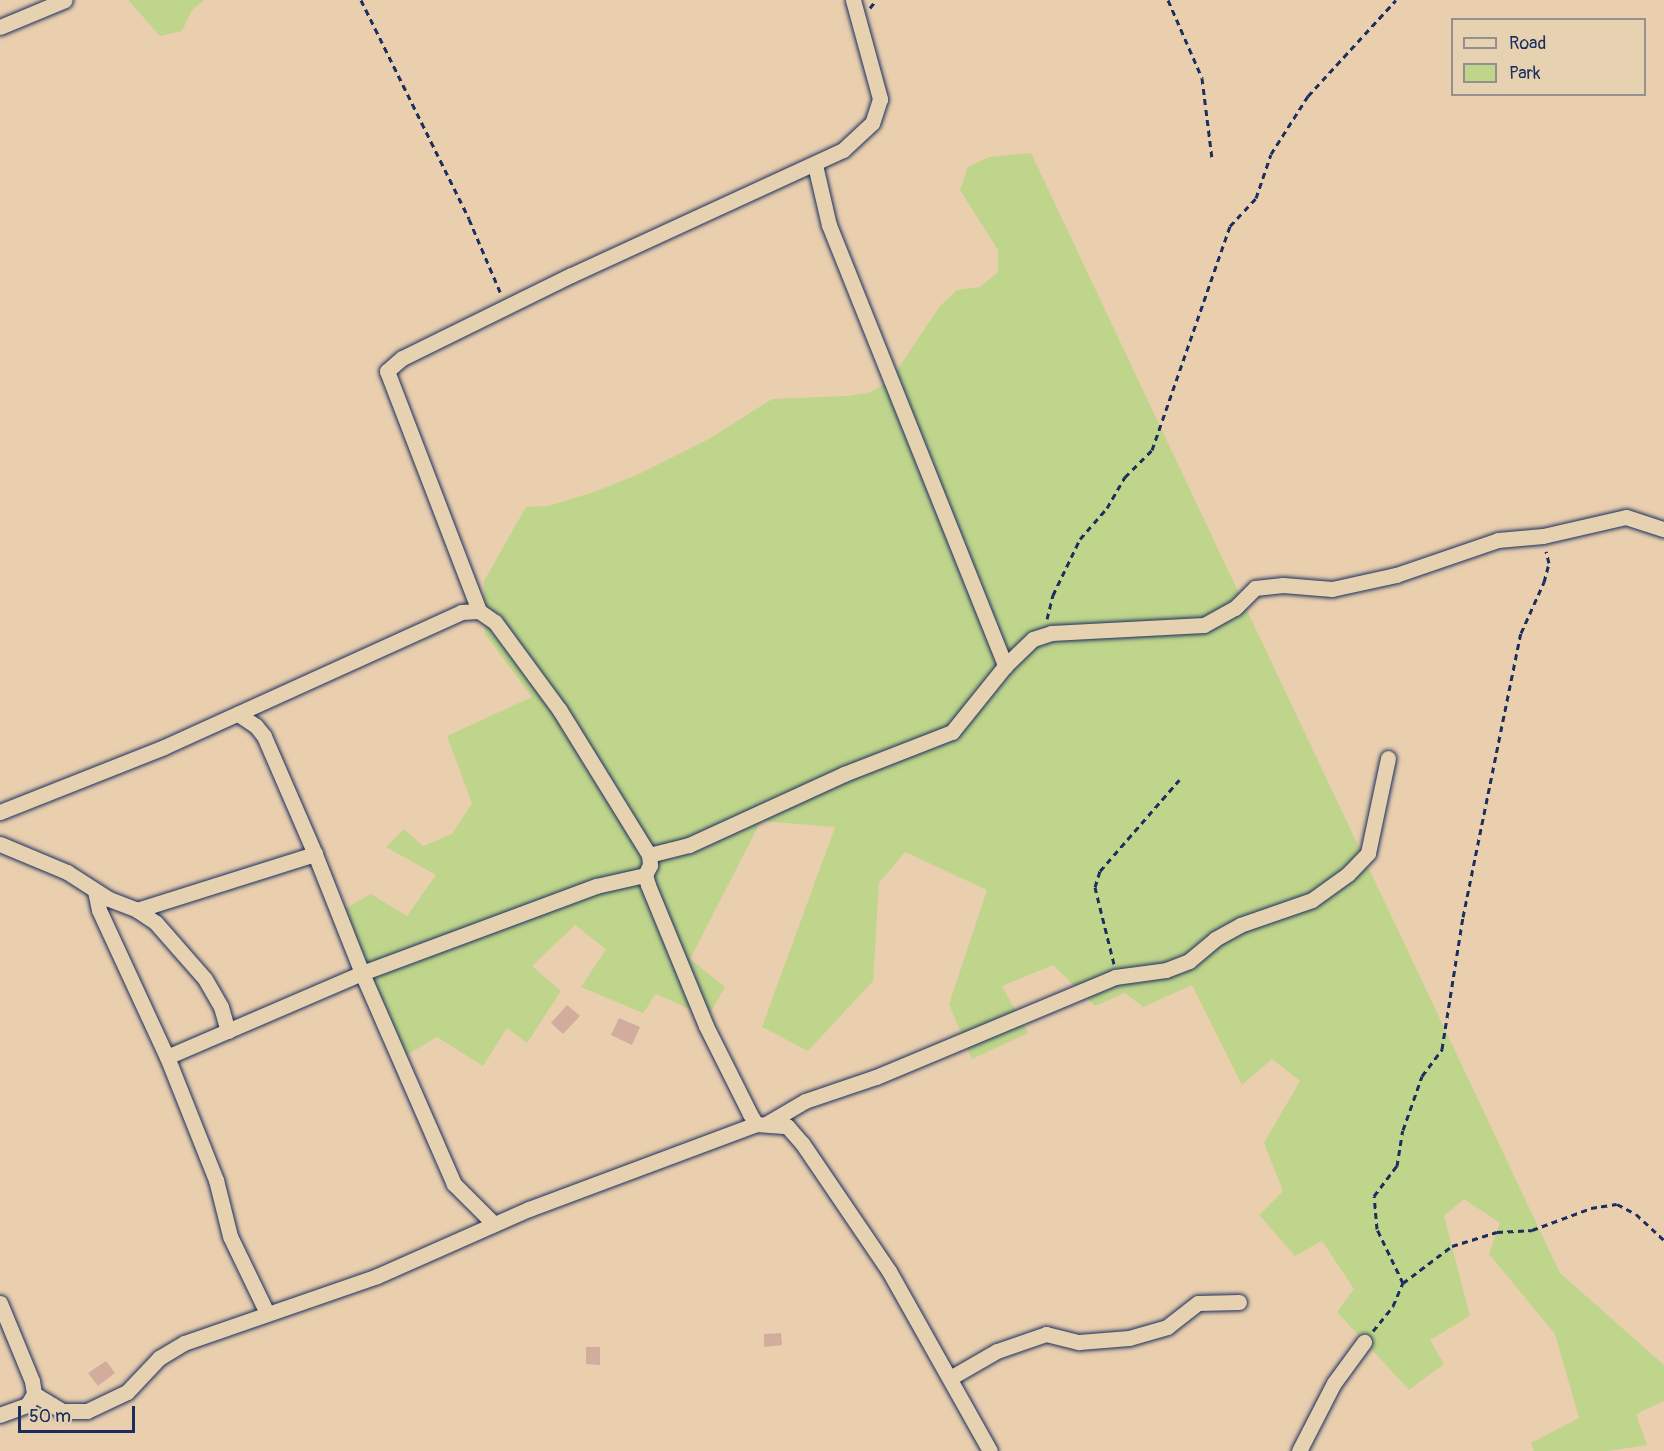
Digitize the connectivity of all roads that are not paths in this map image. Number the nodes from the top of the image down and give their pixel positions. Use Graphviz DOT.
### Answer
graph roads {
  1 [pos="65,0"];
  2 [pos="853,0"];
  3 [pos="0,27"];
  4 [pos="814,165"];
  5 [pos="1664,529"];
  6 [pos="479,611"];
  7 [pos="1005,666"];
  8 [pos="238,714"];
  9 [pos="1388,759"];
  10 [pos="0,812"];
  11 [pos="0,844"];
  12 [pos="315,854"];
  13 [pos="649,855"];
  14 [pos="645,875"];
  15 [pos="95,891"];
  16 [pos="137,910"];
  17 [pos="362,973"];
  18 [pos="228,1031"];
  19 [pos="167,1057"];
  20 [pos="761,1124"];
  21 [pos="494,1224"];
  22 [pos="1239,1302"];
  23 [pos="0,1303"];
  24 [pos="267,1313"];
  25 [pos="1364,1342"];
  26 [pos="950,1378"];
  27 [pos="34,1394"];
  28 [pos="0,1415"];
  29 [pos="990,1451"];
  30 [pos="1299,1451"];
  1 -- 3 [label="street"];
  2 -- 4 [label="street"];
  4 -- 6 [label="street"];
  4 -- 7 [label="street"];
  5 -- 7 [label="street"];
  6 -- 8 [label="street"];
  6 -- 13 [label="street"];
  7 -- 13 [label="street"];
  8 -- 10 [label="street"];
  8 -- 12 [label="street"];
  9 -- 20 [label="street"];
  11 -- 15 [label="street"];
  12 -- 16 [label="street"];
  12 -- 17 [label="street"];
  13 -- 14 [label="street"];
  14 -- 17 [label="street"];
  14 -- 20 [label="street"];
  15 -- 16 [label="street"];
  15 -- 19 [label="street"];
  16 -- 18 [label="street"];
  17 -- 18 [label="street"];
  17 -- 21 [label="street"];
  18 -- 19 [label="street"];
  19 -- 24 [label="street"];
  20 -- 21 [label="street"];
  20 -- 26 [label="street"];
  21 -- 24 [label="street"];
  22 -- 26 [label="street"];
  23 -- 27 [label="street"];
  24 -- 27 [label="street"];
  25 -- 30 [label="street"];
  26 -- 29 [label="street"];
  27 -- 28 [label="street"];
}
